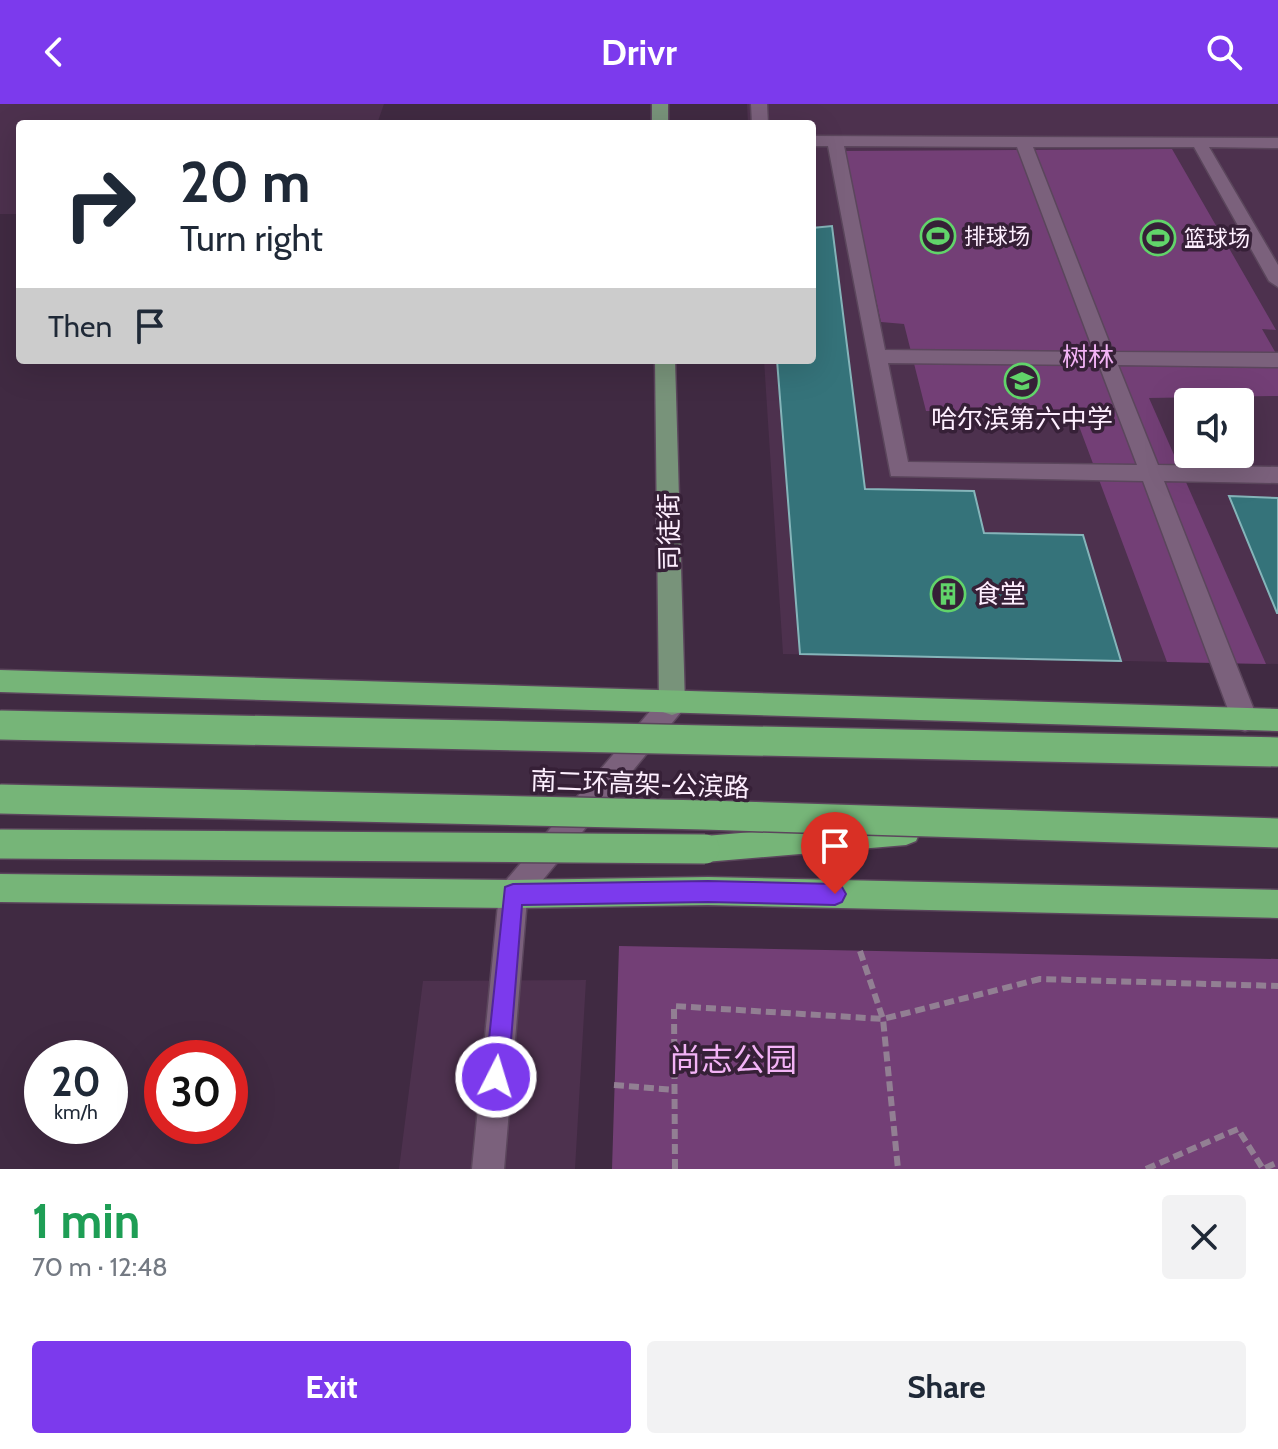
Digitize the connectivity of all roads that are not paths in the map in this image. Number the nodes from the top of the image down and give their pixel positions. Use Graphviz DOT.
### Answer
graph roads {
  1 [pos="816,141"];
  2 [pos="835,141"];
  3 [pos="1023,142"];
  4 [pos="1199,143"];
  5 [pos="1278,143"];
  6 [pos="1277,279"];
  7 [pos="876,356"];
  8 [pos="1106,358"];
  9 [pos="1278,360"];
  10 [pos="665,364"];
  11 [pos="1150,473"];
  12 [pos="1278,475"];
  13 [pos="0,681"];
  14 [pos="672,704"];
  15 [pos="1245,720"];
  16 [pos="1278,720"];
  17 [pos="0,725"];
  18 [pos="1278,752"];
  19 [pos="0,799"];
  20 [pos="979,826"];
  21 [pos="1278,833"];
  22 [pos="0,844"];
  23 [pos="0,888"];
  24 [pos="513,894"];
  25 [pos="1278,904"];
  26 [pos="488,1169"];
  1 -- 2 [label="street"];
  2 -- 3 [label="street"];
  2 -- 7 [label="street"];
  3 -- 4 [label="street"];
  3 -- 8 [label="street"];
  4 -- 5 [label="street"];
  4 -- 6 [label="street"];
  7 -- 8 [label="street"];
  7 -- 11 [label="street"];
  8 -- 9 [label="street"];
  8 -- 11 [label="street"];
  10 -- 14 [label="main road, 司徒街"];
  11 -- 12 [label="street"];
  11 -- 15 [label="street"];
  13 -- 14 [label="highway"];
  14 -- 15 [label="highway"];
  14 -- 24 [label="street"];
  15 -- 16 [label="highway"];
  17 -- 18 [label="highway, 南二环高架-公滨路, bridge"];
  19 -- 20 [label="highway, 南二环高架-公滨路, bridge"];
  20 -- 21 [label="highway, 南二环高架-公滨路, bridge"];
  20 -- 22 [label="highway, bridge"];
  23 -- 24 [label="highway"];
  24 -- 25 [label="highway"];
  24 -- 26 [label="street"];
}
